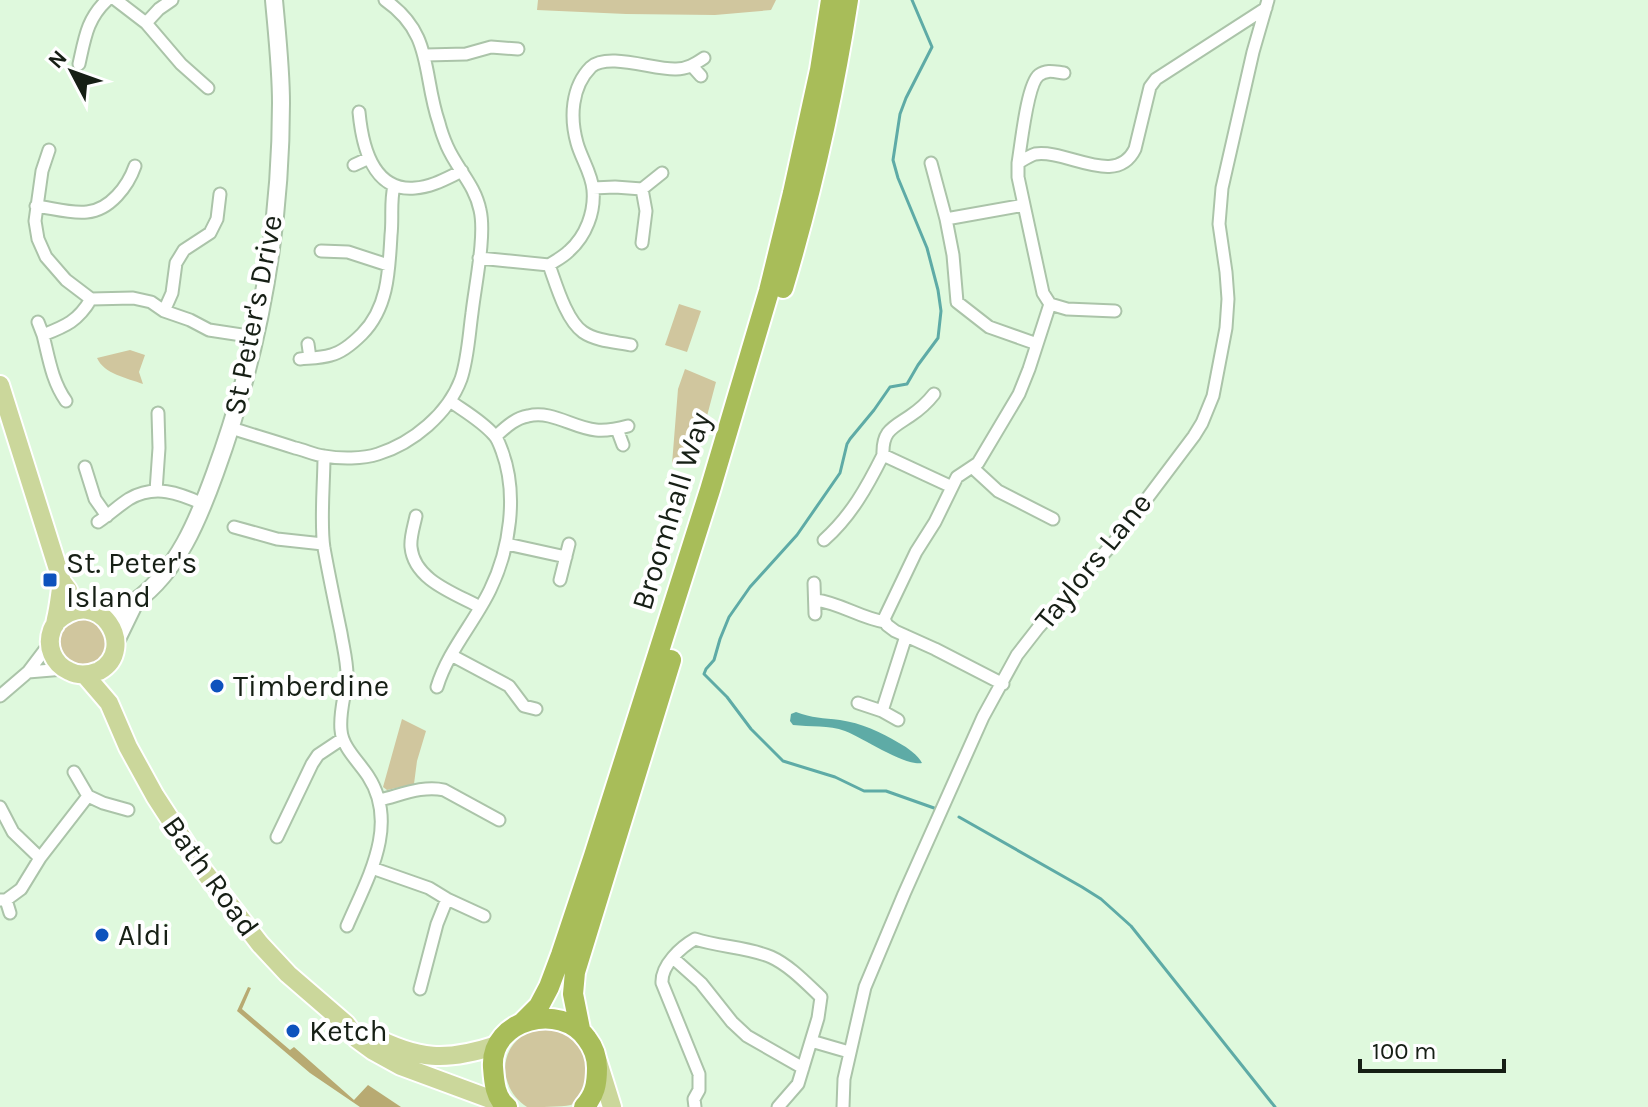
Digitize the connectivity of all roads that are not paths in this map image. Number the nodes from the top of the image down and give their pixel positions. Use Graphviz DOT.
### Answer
graph roads {
  1 [pos="107,0"];
  2 [pos="116,0"];
  3 [pos="172,0"];
  4 [pos="274,0"];
  5 [pos="385,0"];
  6 [pos="831,0"];
  7 [pos="848,0"];
  8 [pos="1267,4"];
  9 [pos="146,23"];
  10 [pos="518,49"];
  11 [pos="426,55"];
  12 [pos="704,58"];
  13 [pos="79,64"];
  14 [pos="692,66"];
  15 [pos="1064,73"];
  16 [pos="701,76"];
  17 [pos="208,88"];
  18 [pos="359,112"];
  19 [pos="49,150"];
  20 [pos="367,159"];
  21 [pos="931,163"];
  22 [pos="1018,163"];
  23 [pos="354,165"];
  24 [pos="135,166"];
  25 [pos="462,171"];
  26 [pos="662,173"];
  27 [pos="394,186"];
  28 [pos="593,188"];
  29 [pos="642,189"];
  30 [pos="220,194"];
  31 [pos="1024,205"];
  32 [pos="36,206"];
  33 [pos="946,219"];
  34 [pos="642,243"];
  35 [pos="321,251"];
  36 [pos="479,258"];
  37 [pos="388,265"];
  38 [pos="549,265"];
  39 [pos="91,299"];
  40 [pos="1050,304"];
  41 [pos="164,311"];
  42 [pos="1115,311"];
  43 [pos="38,322"];
  44 [pos="43,335"];
  45 [pos="255,337"];
  46 [pos="308,344"];
  47 [pos="1037,344"];
  48 [pos="631,345"];
  49 [pos="0,385"];
  50 [pos="934,394"];
  51 [pos="66,401"];
  52 [pos="450,401"];
  53 [pos="158,413"];
  54 [pos="231,428"];
  55 [pos="496,436"];
  56 [pos="623,445"];
  57 [pos="883,455"];
  58 [pos="324,456"];
  59 [pos="85,467"];
  60 [pos="973,468"];
  61 [pos="952,487"];
  62 [pos="156,491"];
  63 [pos="203,504"];
  64 [pos="416,516"];
  65 [pos="1053,519"];
  66 [pos="398,525"];
  67 [pos="234,527"];
  68 [pos="413,529"];
  69 [pos="824,540"];
  70 [pos="323,544"];
  71 [pos="507,544"];
  72 [pos="569,544"];
  73 [pos="566,557"];
  74 [pos="560,580"];
  75 [pos="62,582"];
  76 [pos="814,583"];
  77 [pos="816,600"];
  78 [pos="135,602"];
  79 [pos="480,607"];
  80 [pos="81,609"];
  81 [pos="815,614"];
  82 [pos="103,616"];
  83 [pos="56,622"];
  84 [pos="885,622"];
  85 [pos="906,636"];
  86 [pos="116,641"];
  87 [pos="50,643"];
  88 [pos="451,655"];
  89 [pos="107,664"];
  90 [pos="64,669"];
  91 [pos="28,672"];
  92 [pos="85,675"];
  93 [pos="1003,684"];
  94 [pos="437,687"];
  95 [pos="0,696"];
  96 [pos="109,703"];
  97 [pos="858,703"];
  98 [pos="882,711"];
  99 [pos="516,717"];
  100 [pos="898,720"];
  101 [pos="342,739"];
  102 [pos="74,772"];
  103 [pos="88,796"];
  104 [pos="380,800"];
  105 [pos="0,807"];
  106 [pos="128,810"];
  107 [pos="499,820"];
  108 [pos="277,837"];
  109 [pos="40,858"];
  110 [pos="372,868"];
  111 [pos="447,899"];
  112 [pos="3,900"];
  113 [pos="10,913"];
  114 [pos="484,916"];
  115 [pos="347,926"];
  116 [pos="673,958"];
  117 [pos="420,989"];
  118 [pos="522,1023"];
  119 [pos="346,1024"];
  120 [pos="580,1029"];
  121 [pos="811,1041"];
  122 [pos="497,1045"];
  123 [pos="849,1052"];
  124 [pos="597,1060"];
  125 [pos="803,1068"];
  126 [pos="465,1090"];
  127 [pos="505,1106"];
  128 [pos="478,1107"];
  129 [pos="584,1107"];
  130 [pos="612,1107"];
  131 [pos="695,1107"];
  132 [pos="778,1107"];
  133 [pos="843,1107"];
  1 -- 13 [label="street"];
  2 -- 9 [label="street"];
  3 -- 9 [label="street"];
  4 -- 45 [label="street, St Peter's Drive"];
  5 -- 11 [label="street"];
  6 -- 118 [label="highway, Broomhall Way"];
  7 -- 120 [label="highway, Broomhall Way"];
  8 -- 22 [label="street"];
  8 -- 93 [label="street, Taylors Lane"];
  9 -- 17 [label="street"];
  10 -- 11 [label="street"];
  11 -- 25 [label="street"];
  12 -- 14 [label="street"];
  14 -- 16 [label="street"];
  14 -- 28 [label="street"];
  15 -- 22 [label="street"];
  18 -- 20 [label="street"];
  19 -- 32 [label="street"];
  20 -- 23 [label="street"];
  20 -- 27 [label="street"];
  21 -- 33 [label="street"];
  22 -- 31 [label="street"];
  24 -- 32 [label="street"];
  25 -- 27 [label="street"];
  25 -- 36 [label="street"];
  26 -- 29 [label="street"];
  27 -- 37 [label="street"];
  28 -- 29 [label="street"];
  28 -- 38 [label="street"];
  29 -- 34 [label="street"];
  30 -- 41 [label="street"];
  31 -- 33 [label="street"];
  31 -- 40 [label="street"];
  32 -- 39 [label="street"];
  33 -- 47 [label="street"];
  35 -- 37 [label="street"];
  36 -- 38 [label="street"];
  36 -- 52 [label="street"];
  37 -- 46 [label="street"];
  38 -- 48 [label="street"];
  39 -- 41 [label="street"];
  39 -- 44 [label="street"];
  40 -- 42 [label="street"];
  40 -- 47 [label="street"];
  41 -- 45 [label="street"];
  43 -- 44 [label="street"];
  44 -- 51 [label="street"];
  45 -- 54 [label="street, St Peter's Drive"];
  47 -- 60 [label="street"];
  49 -- 75 [label="main road"];
  50 -- 57 [label="street"];
  52 -- 55 [label="street"];
  52 -- 58 [label="street"];
  53 -- 62 [label="street"];
  54 -- 58 [label="street"];
  54 -- 63 [label="street, St Peter's Drive"];
  55 -- 56 [label="street"];
  55 -- 71 [label="street"];
  57 -- 61 [label="street"];
  57 -- 69 [label="street"];
  58 -- 70 [label="street"];
  59 -- 62 [label="street"];
  60 -- 61 [label="street"];
  60 -- 65 [label="street"];
  61 -- 84 [label="street"];
  62 -- 63 [label="street"];
  63 -- 78 [label="street, St Peter's Drive"];
  64 -- 68 [label="street"];
  66 -- 68 [label="street"];
  67 -- 70 [label="street"];
  68 -- 79 [label="street"];
  70 -- 101 [label="street"];
  71 -- 73 [label="street"];
  71 -- 79 [label="street"];
  72 -- 73 [label="street"];
  73 -- 74 [label="street"];
  75 -- 80 [label="main road"];
  75 -- 83 [label="main road"];
  76 -- 77 [label="street"];
  77 -- 81 [label="street"];
  77 -- 84 [label="street"];
  78 -- 82 [label="street, St Peter's Drive"];
  78 -- 86 [label="street, St Peter's Drive"];
  79 -- 88 [label="street"];
  80 -- 82 [label="main road"];
  80 -- 83 [label="main road"];
  82 -- 86 [label="main road"];
  83 -- 87 [label="main road"];
  84 -- 85 [label="street"];
  85 -- 93 [label="street"];
  85 -- 98 [label="street"];
  86 -- 89 [label="main road, Bath Road"];
  87 -- 90 [label="main road"];
  87 -- 91 [label="street"];
  88 -- 94 [label="street"];
  88 -- 99 [label="street"];
  89 -- 92 [label="main road"];
  89 -- 96 [label="main road, Bath Road"];
  90 -- 91 [label="street"];
  90 -- 92 [label="main road"];
  91 -- 95 [label="street"];
  92 -- 96 [label="main road, Bath Road"];
  93 -- 123 [label="street, Taylors Lane"];
  96 -- 119 [label="main road, Bath Road"];
  97 -- 98 [label="street"];
  98 -- 100 [label="street"];
  101 -- 104 [label="street"];
  101 -- 108 [label="street"];
  102 -- 103 [label="street"];
  103 -- 106 [label="street"];
  103 -- 109 [label="street"];
  104 -- 107 [label="street"];
  104 -- 110 [label="street"];
  105 -- 109 [label="street"];
  109 -- 112 [label="street"];
  110 -- 111 [label="street"];
  110 -- 115 [label="street"];
  111 -- 114 [label="street"];
  111 -- 117 [label="street"];
  112 -- 113 [label="street"];
  116 -- 121 [label="street"];
  116 -- 125 [label="street"];
  116 -- 131 [label="street"];
  118 -- 120 [label="highway"];
  118 -- 122 [label="highway, Broomhall Way"];
  119 -- 122 [label="main road, Bath Road"];
  119 -- 126 [label="main road, Bath Road"];
  120 -- 124 [label="highway, Broomhall Way"];
  121 -- 123 [label="street"];
  121 -- 125 [label="street"];
  122 -- 127 [label="highway"];
  123 -- 133 [label="street, Taylors Lane"];
  124 -- 129 [label="highway"];
  124 -- 130 [label="main road"];
  125 -- 132 [label="street"];
  126 -- 127 [label="main road, Bath Road"];
  126 -- 128 [label="main road"];
}
